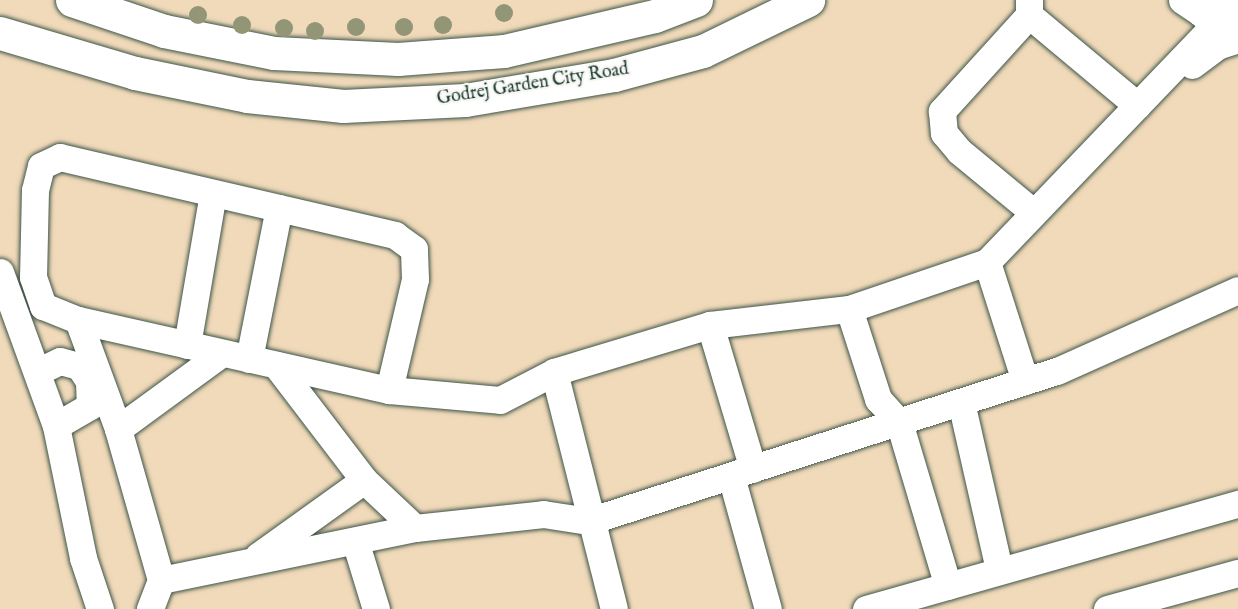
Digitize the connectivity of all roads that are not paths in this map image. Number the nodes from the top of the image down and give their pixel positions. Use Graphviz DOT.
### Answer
graph roads {
  1 [pos="72,0"];
  2 [pos="696,0"];
  3 [pos="808,0"];
  4 [pos="1228,0"];
  5 [pos="1191,6"];
  6 [pos="1029,7"];
  7 [pos="1238,22"];
  8 [pos="0,33"];
  9 [pos="1238,39"];
  10 [pos="1133,109"];
  11 [pos="213,193"];
  12 [pos="279,208"];
  13 [pos="1033,212"];
  14 [pos="987,262"];
  15 [pos="0,272"];
  16 [pos="1238,290"];
  17 [pos="849,309"];
  18 [pos="78,320"];
  19 [pos="710,325"];
  20 [pos="187,345"];
  21 [pos="222,353"];
  22 [pos="249,358"];
  23 [pos="276,365"];
  24 [pos="37,372"];
  25 [pos="554,372"];
  26 [pos="94,380"];
  27 [pos="1025,381"];
  28 [pos="389,390"];
  29 [pos="961,402"];
  30 [pos="899,422"];
  31 [pos="56,426"];
  32 [pos="118,429"];
  33 [pos="742,472"];
  34 [pos="364,480"];
  35 [pos="1238,504"];
  36 [pos="589,521"];
  37 [pos="415,528"];
  38 [pos="356,544"];
  39 [pos="255,558"];
  40 [pos="999,569"];
  41 [pos="1238,573"];
  42 [pos="161,580"];
  43 [pos="948,586"];
  44 [pos="100,609"];
  45 [pos="150,609"];
  46 [pos="376,609"];
  47 [pos="614,609"];
  48 [pos="768,609"];
  49 [pos="866,609"];
  50 [pos="1107,609"];
  1 -- 2 [label="street"];
  3 -- 8 [label="street, Godrej Garden City Road"];
  4 -- 5 [label="street"];
  5 -- 7 [label="street"];
  5 -- 10 [label="street"];
  6 -- 10 [label="street"];
  6 -- 13 [label="street"];
  9 -- 10 [label="street"];
  10 -- 13 [label="street"];
  11 -- 12 [label="street"];
  11 -- 18 [label="street"];
  11 -- 20 [label="street"];
  12 -- 22 [label="street"];
  12 -- 28 [label="street"];
  13 -- 14 [label="street"];
  14 -- 17 [label="street"];
  14 -- 27 [label="street"];
  15 -- 24 [label="street"];
  16 -- 27 [label="street"];
  17 -- 19 [label="street"];
  17 -- 30 [label="street"];
  18 -- 20 [label="street"];
  18 -- 26 [label="street"];
  19 -- 25 [label="street"];
  19 -- 33 [label="street"];
  20 -- 21 [label="street"];
  21 -- 22 [label="street"];
  21 -- 32 [label="street"];
  22 -- 23 [label="street"];
  23 -- 28 [label="street"];
  23 -- 34 [label="street"];
  24 -- 26 [label="street"];
  24 -- 31 [label="street"];
  25 -- 28 [label="street"];
  25 -- 36 [label="street"];
  26 -- 31 [label="street"];
  26 -- 32 [label="street"];
  27 -- 29 [label="street"];
  29 -- 30 [label="street"];
  29 -- 40 [label="street"];
  30 -- 33 [label="street"];
  30 -- 43 [label="street"];
  31 -- 44 [label="street"];
  32 -- 42 [label="street"];
  33 -- 36 [label="street"];
  33 -- 48 [label="street"];
  34 -- 37 [label="street"];
  34 -- 39 [label="street"];
  35 -- 40 [label="street"];
  36 -- 37 [label="street"];
  36 -- 47 [label="street"];
  37 -- 38 [label="street"];
  38 -- 39 [label="street"];
  38 -- 46 [label="street"];
  39 -- 42 [label="street"];
  40 -- 43 [label="street"];
  41 -- 50 [label="street"];
  42 -- 45 [label="street"];
  43 -- 49 [label="street"];
}
